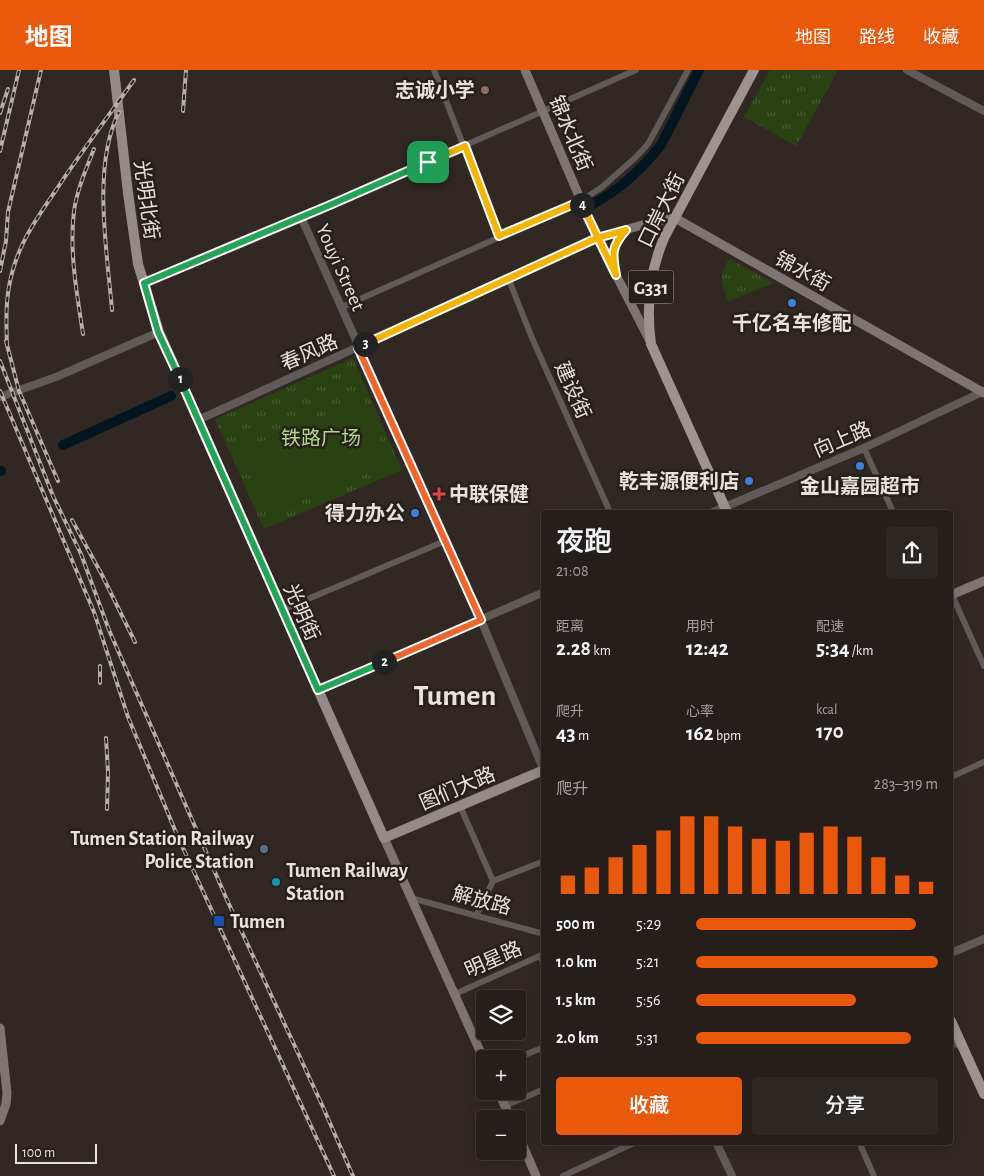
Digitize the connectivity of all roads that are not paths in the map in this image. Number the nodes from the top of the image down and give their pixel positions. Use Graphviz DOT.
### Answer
graph roads {
  1 [pos="114,70"];
  2 [pos="434,70"];
  3 [pos="525,70"];
  4 [pos="636,70"];
  5 [pos="688,70"];
  6 [pos="754,70"];
  7 [pos="907,70"];
  8 [pos="542,110"];
  9 [pos="984,112"];
  10 [pos="465,146"];
  11 [pos="581,201"];
  12 [pos="301,217"];
  13 [pos="675,218"];
  14 [pos="626,230"];
  15 [pos="499,236"];
  16 [pos="597,238"];
  17 [pos="616,275"];
  18 [pos="509,280"];
  19 [pos="144,283"];
  20 [pos="342,307"];
  21 [pos="158,332"];
  22 [pos="651,344"];
  23 [pos="358,348"];
  24 [pos="984,392"];
  25 [pos="0,397"];
  26 [pos="198,420"];
  27 [pos="864,448"];
  28 [pos="609,510"];
  29 [pos="726,510"];
  30 [pos="892,510"];
  31 [pos="445,541"];
  32 [pos="984,581"];
  33 [pos="541,593"];
  34 [pos="953,594"];
  35 [pos="953,599"];
  36 [pos="282,610"];
  37 [pos="481,620"];
  38 [pos="984,666"];
  39 [pos="318,690"];
  40 [pos="984,762"];
  41 [pos="541,763"];
  42 [pos="541,771"];
  43 [pos="953,776"];
  44 [pos="460,806"];
  45 [pos="384,838"];
  46 [pos="541,862"];
  47 [pos="493,881"];
  48 [pos="411,898"];
  49 [pos="476,916"];
  50 [pos="541,933"];
  51 [pos="984,939"];
  52 [pos="953,953"];
  53 [pos="541,955"];
  54 [pos="455,994"];
  55 [pos="953,1025"];
  56 [pos="0,1028"];
  57 [pos="953,1044"];
  58 [pos="963,1046"];
  59 [pos="541,1048"];
  60 [pos="480,1050"];
  61 [pos="526,1054"];
  62 [pos="541,1090"];
  63 [pos="984,1094"];
  64 [pos="502,1100"];
  65 [pos="505,1106"];
  66 [pos="507,1110"];
  67 [pos="0,1121"];
  68 [pos="630,1145"];
  69 [pos="717,1145"];
  70 [pos="860,1145"];
  71 [pos="526,1153"];
  72 [pos="536,1176"];
  73 [pos="563,1176"];
  74 [pos="732,1176"];
  75 [pos="874,1176"];
  1 -- 19 [label="main road, 光明北街"];
  2 -- 10 [label="street"];
  3 -- 8 [label="main road, 锦水北街"];
  4 -- 8 [label="street"];
  5 -- 11 [label="street"];
  6 -- 13 [label="highway, 口岸大街 / G331"];
  7 -- 9 [label="street"];
  8 -- 10 [label="street"];
  8 -- 11 [label="main road, 锦水北街"];
  10 -- 12 [label="street"];
  10 -- 15 [label="street"];
  11 -- 15 [label="street"];
  11 -- 16 [label="main road, 锦水北街"];
  12 -- 19 [label="street"];
  12 -- 20 [label="street, Youyi Street"];
  13 -- 14 [label="main road"];
  13 -- 22 [label="highway, 口岸大街 / G331"];
  13 -- 24 [label="main road, 锦水街"];
  14 -- 16 [label="main road"];
  14 -- 17 [label="main road"];
  15 -- 20 [label="street"];
  16 -- 17 [label="main road, 锦水北街"];
  16 -- 18 [label="street, 春风路"];
  17 -- 22 [label="main road, 锦水北街"];
  18 -- 23 [label="street, 春风路"];
  18 -- 28 [label="street, 建设街"];
  19 -- 21 [label="main road, 光明北街"];
  20 -- 23 [label="street, Youyi Street"];
  21 -- 25 [label="street"];
  21 -- 26 [label="main road, 光明街"];
  22 -- 29 [label="highway, 口岸大街 / G331"];
  23 -- 26 [label="street, 春风路"];
  23 -- 31 [label="street, Youyi Street"];
  24 -- 27 [label="street, 向上路"];
  26 -- 36 [label="main road, 光明街"];
  27 -- 29 [label="street, 向上路"];
  27 -- 30 [label="street"];
  31 -- 36 [label="street"];
  31 -- 37 [label="street, Youyi Street"];
  32 -- 34 [label="main road"];
  33 -- 37 [label="street"];
  35 -- 38 [label="street"];
  36 -- 39 [label="main road, 光明街"];
  37 -- 39 [label="street"];
  37 -- 41 [label="street, Youyi Street"];
  39 -- 45 [label="main road, 光明街"];
  40 -- 43 [label="street"];
  42 -- 44 [label="main road, 图们大路"];
  44 -- 45 [label="main road, 图们大路"];
  44 -- 47 [label="street"];
  45 -- 48 [label="main road, 光明街"];
  46 -- 47 [label="street"];
  47 -- 49 [label="street"];
  48 -- 49 [label="street, 解放路"];
  48 -- 54 [label="main road, 光明街"];
  49 -- 50 [label="street, 解放路"];
  51 -- 52 [label="street"];
  53 -- 54 [label="street, 明星路"];
  54 -- 60 [label="main road, 光明街"];
  55 -- 58 [label="highway"];
  56 -- 67 [label="main road"];
  57 -- 58 [label="street"];
  58 -- 63 [label="highway"];
  59 -- 61 [label="street"];
  62 -- 65 [label="street"];
  64 -- 65 [label="main road"];
  65 -- 66 [label="main road"];
  68 -- 73 [label="street"];
  69 -- 74 [label="street"];
  70 -- 75 [label="street"];
  71 -- 72 [label="main road"];
}
